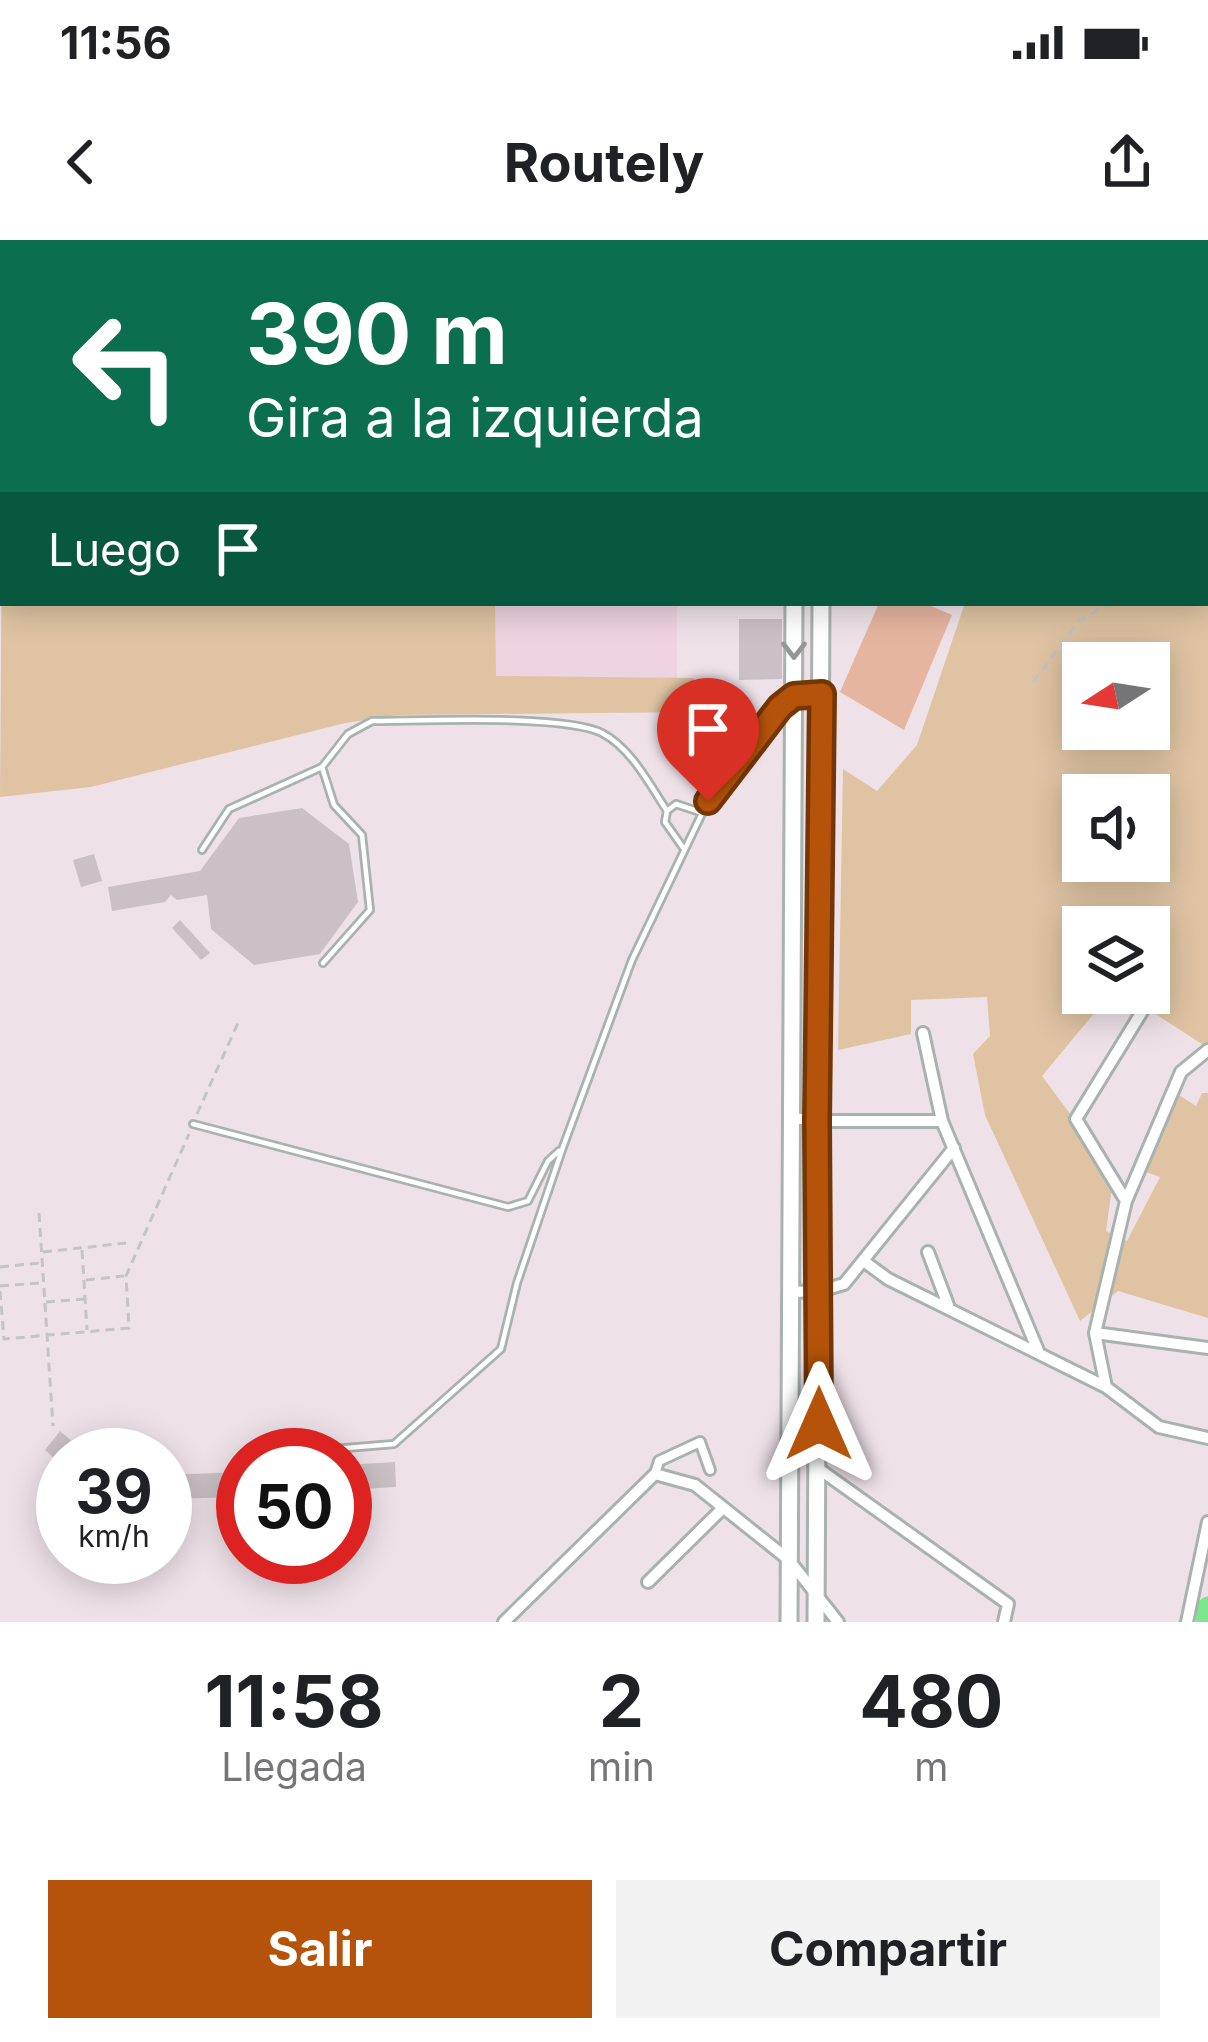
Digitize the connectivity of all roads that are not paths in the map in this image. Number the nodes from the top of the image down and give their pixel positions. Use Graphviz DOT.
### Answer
graph roads {
  1 [pos="794,606"];
  2 [pos="821,606"];
  3 [pos="822,694"];
  4 [pos="794,696"];
  5 [pos="322,767"];
  6 [pos="667,811"];
  7 [pos="703,813"];
  8 [pos="202,850"];
  9 [pos="685,850"];
  10 [pos="323,963"];
  11 [pos="1141,1014"];
  12 [pos="923,1033"];
  13 [pos="1208,1050"];
  14 [pos="794,1118"];
  15 [pos="817,1121"];
  16 [pos="942,1121"];
  17 [pos="193,1124"];
  18 [pos="563,1147"];
  19 [pos="954,1148"];
  20 [pos="1126,1201"];
  21 [pos="928,1252"];
  22 [pos="865,1262"];
  23 [pos="820,1291"];
  24 [pos="792,1292"];
  25 [pos="948,1305"];
  26 [pos="1095,1333"];
  27 [pos="1208,1348"];
  28 [pos="1039,1353"];
  29 [pos="1106,1387"];
  30 [pos="1208,1438"];
  31 [pos="372,1446"];
  32 [pos="819,1468"];
  33 [pos="710,1470"];
  34 [pos="655,1474"];
  35 [pos="723,1508"];
  36 [pos="1208,1522"];
  37 [pos="790,1560"];
  38 [pos="648,1582"];
  39 [pos="816,1594"];
  40 [pos="504,1622"];
  41 [pos="789,1622"];
  42 [pos="815,1622"];
  43 [pos="838,1622"];
  44 [pos="1004,1622"];
  45 [pos="1187,1622"];
  1 -- 4 [label="main road, one-way"];
  2 -- 3 [label="main road"];
  3 -- 4 [label="lane"];
  3 -- 15 [label="main road"];
  4 -- 7 [label="lane"];
  4 -- 14 [label="main road"];
  5 -- 6 [label="lane"];
  5 -- 8 [label="lane"];
  5 -- 10 [label="lane"];
  6 -- 7 [label="lane"];
  6 -- 9 [label="lane"];
  7 -- 9 [label="lane"];
  9 -- 18 [label="lane"];
  11 -- 20 [label="street"];
  12 -- 16 [label="street"];
  13 -- 20 [label="street"];
  14 -- 15 [label="street"];
  14 -- 24 [label="main road"];
  15 -- 16 [label="street"];
  15 -- 23 [label="main road"];
  16 -- 19 [label="street"];
  17 -- 18 [label="lane"];
  18 -- 31 [label="lane"];
  19 -- 22 [label="street"];
  19 -- 28 [label="street"];
  20 -- 26 [label="street"];
  21 -- 25 [label="street"];
  22 -- 23 [label="street"];
  22 -- 25 [label="street"];
  23 -- 24 [label="street"];
  23 -- 32 [label="main road"];
  24 -- 37 [label="main road"];
  25 -- 28 [label="street"];
  26 -- 27 [label="street"];
  26 -- 29 [label="street"];
  28 -- 29 [label="street"];
  29 -- 30 [label="street"];
  32 -- 39 [label="main road"];
  32 -- 44 [label="street"];
  33 -- 34 [label="street"];
  34 -- 35 [label="street"];
  34 -- 40 [label="street"];
  35 -- 37 [label="street"];
  35 -- 38 [label="street"];
  36 -- 45 [label="street"];
  37 -- 39 [label="street"];
  37 -- 41 [label="main road"];
  39 -- 42 [label="main road"];
  39 -- 43 [label="street"];
}
